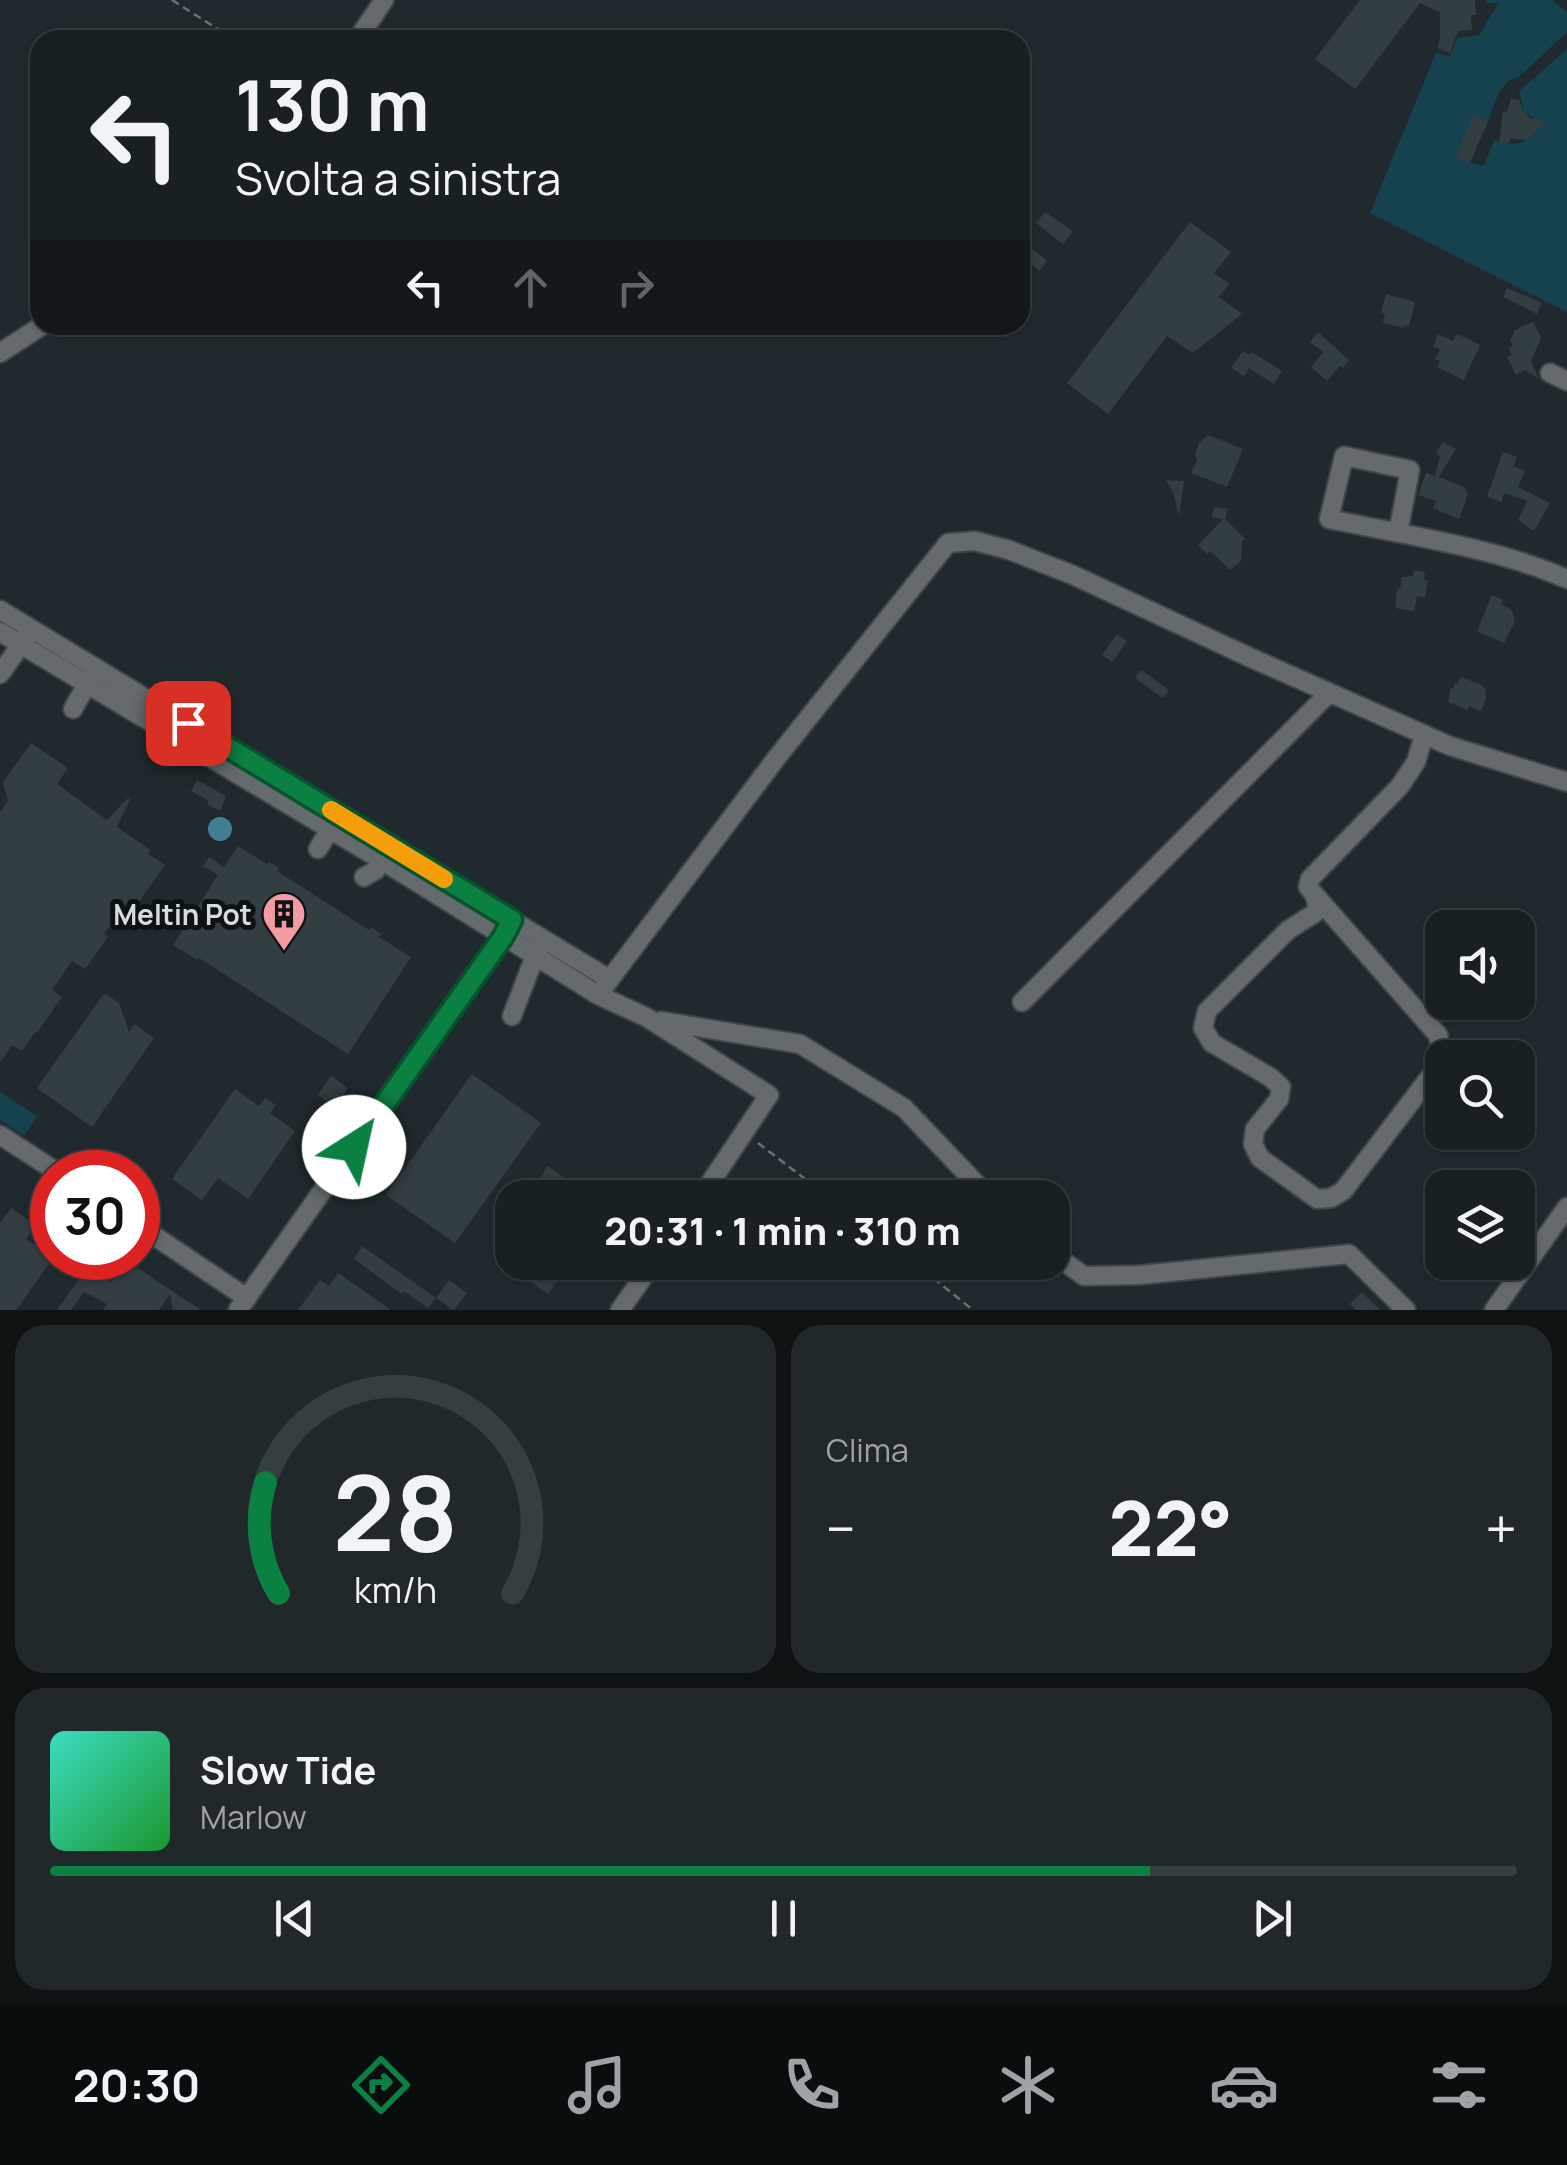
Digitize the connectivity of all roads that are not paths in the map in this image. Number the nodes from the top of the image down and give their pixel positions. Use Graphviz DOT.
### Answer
graph roads {
  1 [pos="384,0"];
  2 [pos="364,30"];
  3 [pos="30,333"];
  4 [pos="0,352"];
  5 [pos="1398,533"];
  6 [pos="1567,580"];
  7 [pos="0,610"];
  8 [pos="0,632"];
  9 [pos="26,637"];
  10 [pos="97,668"];
  11 [pos="0,674"];
  12 [pos="87,685"];
  13 [pos="1330,693"];
  14 [pos="73,709"];
  15 [pos="1424,735"];
  16 [pos="1567,782"];
  17 [pos="334,822"];
  18 [pos="318,849"];
  19 [pos="1314,894"];
  20 [pos="457,897"];
  21 [pos="442,923"];
  22 [pos="508,928"];
  23 [pos="539,947"];
  24 [pos="610,979"];
  25 [pos="598,996"];
  26 [pos="1022,1002"];
  27 [pos="512,1016"];
  28 [pos="646,1017"];
  29 [pos="719,1032"];
  30 [pos="710,1057"];
  31 [pos="0,1134"];
  32 [pos="30,1154"];
  33 [pos="712,1180"];
  34 [pos="973,1180"];
  35 [pos="1567,1208"];
  36 [pos="160,1242"];
  37 [pos="1070,1266"];
  38 [pos="641,1280"];
  39 [pos="242,1304"];
  40 [pos="620,1310"];
  41 [pos="1406,1310"];
  42 [pos="1494,1310"];
  1 -- 2 [label="street"];
  3 -- 4 [label="street"];
  5 -- 5 [label="street"];
  5 -- 6 [label="street"];
  7 -- 9 [label="street"];
  8 -- 9 [label="street"];
  9 -- 10 [label="street"];
  9 -- 11 [label="street"];
  9 -- 12 [label="street"];
  10 -- 12 [label="street"];
  10 -- 17 [label="street"];
  12 -- 14 [label="street"];
  12 -- 17 [label="street"];
  13 -- 15 [label="street"];
  13 -- 24 [label="street"];
  13 -- 26 [label="street"];
  15 -- 16 [label="street"];
  15 -- 19 [label="street"];
  17 -- 18 [label="street"];
  17 -- 20 [label="street"];
  19 -- 19 [label="street"];
  20 -- 21 [label="street"];
  20 -- 22 [label="street"];
  22 -- 23 [label="street"];
  22 -- 39 [label="street"];
  23 -- 24 [label="street"];
  23 -- 25 [label="street"];
  23 -- 27 [label="street"];
  24 -- 25 [label="street"];
  25 -- 28 [label="street"];
  28 -- 29 [label="street"];
  28 -- 30 [label="street"];
  29 -- 30 [label="street"];
  29 -- 34 [label="street"];
  30 -- 33 [label="street"];
  31 -- 32 [label="street"];
  35 -- 42 [label="street"];
  36 -- 39 [label="street"];
  37 -- 41 [label="street"];
  38 -- 40 [label="street"];
}
